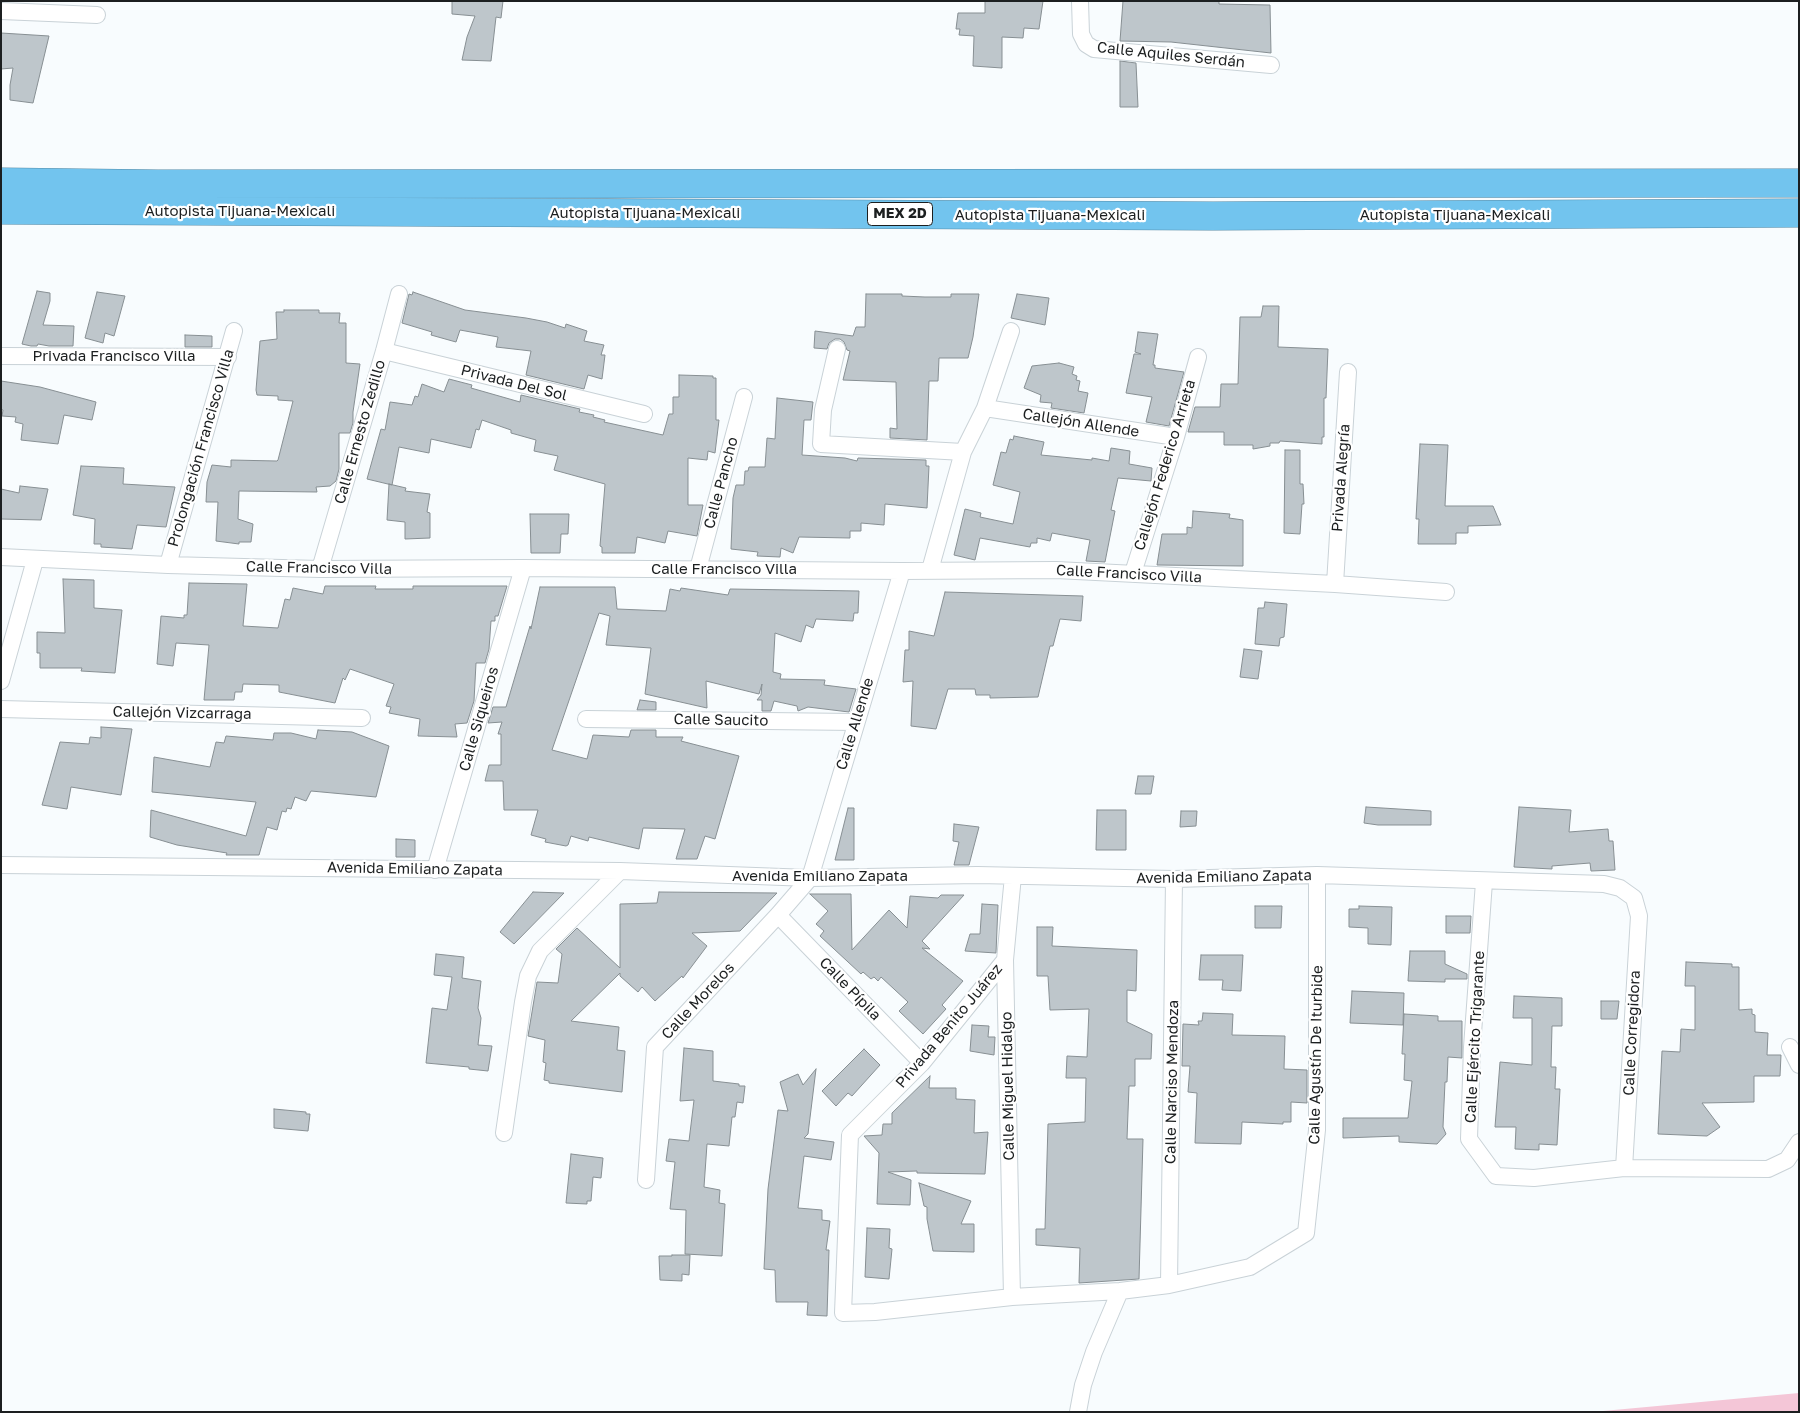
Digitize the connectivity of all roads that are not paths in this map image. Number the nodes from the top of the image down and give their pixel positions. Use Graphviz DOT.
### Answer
graph roads {
  1 [pos="1080,1"];
  2 [pos="1,11"];
  3 [pos="97,15"];
  4 [pos="1271,65"];
  5 [pos="1,182"];
  6 [pos="1799,183"];
  7 [pos="1,210"];
  8 [pos="56,211"];
  9 [pos="1799,213"];
  10 [pos="1,228"];
  11 [pos="399,294"];
  12 [pos="234,330"];
  13 [pos="1011,331"];
  14 [pos="837,349"];
  15 [pos="384,351"];
  16 [pos="1,356"];
  17 [pos="228,357"];
  18 [pos="1198,357"];
  19 [pos="1348,372"];
  20 [pos="744,397"];
  21 [pos="985,408"];
  22 [pos="644,414"];
  23 [pos="1176,437"];
  24 [pos="963,452"];
  25 [pos="1,557"];
  26 [pos="35,560"];
  27 [pos="168,565"];
  28 [pos="523,568"];
  29 [pos="320,569"];
  30 [pos="698,569"];
  31 [pos="930,570"];
  32 [pos="902,571"];
  33 [pos="1132,573"];
  34 [pos="1335,584"];
  35 [pos="1446,592"];
  36 [pos="1,680"];
  37 [pos="1,709"];
  38 [pos="362,718"];
  39 [pos="586,719"];
  40 [pos="856,722"];
  41 [pos="1,864"];
  42 [pos="435,870"];
  43 [pos="620,871"];
  44 [pos="1013,876"];
  45 [pos="1317,876"];
  46 [pos="810,878"];
  47 [pos="1174,879"];
  48 [pos="1484,882"];
  49 [pos="1634,898"];
  50 [pos="778,915"];
  51 [pos="1005,960"];
  52 [pos="1790,1047"];
  53 [pos="922,1063"];
  54 [pos="1799,1065"];
  55 [pos="504,1134"];
  56 [pos="1799,1142"];
  57 [pos="1624,1168"];
  58 [pos="646,1180"];
  59 [pos="1169,1285"];
  60 [pos="1120,1292"];
  61 [pos="1012,1297"];
  62 [pos="1078,1412"];
  1 -- 4 [label="street, Calle Aquiles Serdán"];
  2 -- 3 [label="street"];
  5 -- 6 [label="highway, Autopista Tijuana-Mexicali / MEX 2D"];
  7 -- 8 [label="highway, Autopista Tijuana-Mexicali / MEX 2D"];
  8 -- 9 [label="highway, Autopista Tijuana-Mexicali / MEX 2D"];
  8 -- 10 [label="highway"];
  11 -- 15 [label="street, Calle Ernesto Zedillo"];
  12 -- 17 [label="street, Prolongación Francisco Villa"];
  13 -- 21 [label="street"];
  14 -- 24 [label="street"];
  15 -- 22 [label="street, Privada Del Sol"];
  15 -- 29 [label="street, Calle Ernesto Zedillo"];
  16 -- 17 [label="street, Privada Francisco Villa"];
  17 -- 27 [label="street, Prolongación Francisco Villa"];
  18 -- 23 [label="street, Callejón Federico Arrieta"];
  19 -- 34 [label="street, Privada Alegría"];
  20 -- 30 [label="street, Calle Pancho"];
  21 -- 23 [label="street, Callejón Allende"];
  21 -- 24 [label="street"];
  23 -- 33 [label="street, Callejón Federico Arrieta"];
  24 -- 31 [label="street"];
  25 -- 26 [label="street, Calle Francisco Villa"];
  26 -- 27 [label="street, Calle Francisco Villa"];
  26 -- 36 [label="street"];
  27 -- 29 [label="street, Calle Francisco Villa"];
  28 -- 29 [label="street, Calle Francisco Villa"];
  28 -- 30 [label="street, Calle Francisco Villa"];
  28 -- 42 [label="street, Calle Siqueiros"];
  30 -- 32 [label="street, Calle Francisco Villa"];
  31 -- 32 [label="street, Calle Francisco Villa"];
  31 -- 33 [label="street, Calle Francisco Villa"];
  32 -- 40 [label="street, Calle Allende"];
  33 -- 34 [label="street, Calle Francisco Villa"];
  34 -- 35 [label="street, Calle Francisco Villa"];
  37 -- 38 [label="street, Callejón Vizcarraga"];
  39 -- 40 [label="street, Calle Saucito"];
  40 -- 46 [label="street, Calle Allende"];
  41 -- 42 [label="street, Avenida Emiliano Zapata"];
  42 -- 43 [label="street, Avenida Emiliano Zapata"];
  43 -- 46 [label="street, Avenida Emiliano Zapata"];
  43 -- 55 [label="street"];
  44 -- 46 [label="street, Avenida Emiliano Zapata"];
  44 -- 47 [label="street, Avenida Emiliano Zapata"];
  44 -- 51 [label="street, Calle Miguel Hidalgo"];
  45 -- 47 [label="street, Avenida Emiliano Zapata"];
  45 -- 48 [label="street, Avenida Emiliano Zapata"];
  45 -- 59 [label="street, Calle Agustín De Iturbide"];
  46 -- 50 [label="street, Calle Morelos"];
  47 -- 59 [label="street, Calle Narciso Mendoza"];
  48 -- 49 [label="street, Avenida Emiliano Zapata"];
  48 -- 57 [label="street, Calle Ejército Trigarante"];
  49 -- 57 [label="street, Calle Corregidora"];
  50 -- 53 [label="street, Calle Pípila"];
  50 -- 58 [label="street, Calle Morelos"];
  51 -- 53 [label="street, Privada Benito Juárez"];
  51 -- 61 [label="street, Calle Miguel Hidalgo"];
  52 -- 54 [label="street"];
  53 -- 61 [label="street, Privada Benito Juárez"];
  56 -- 57 [label="street"];
  59 -- 60 [label="street"];
  60 -- 61 [label="street"];
  60 -- 62 [label="street"];
}
